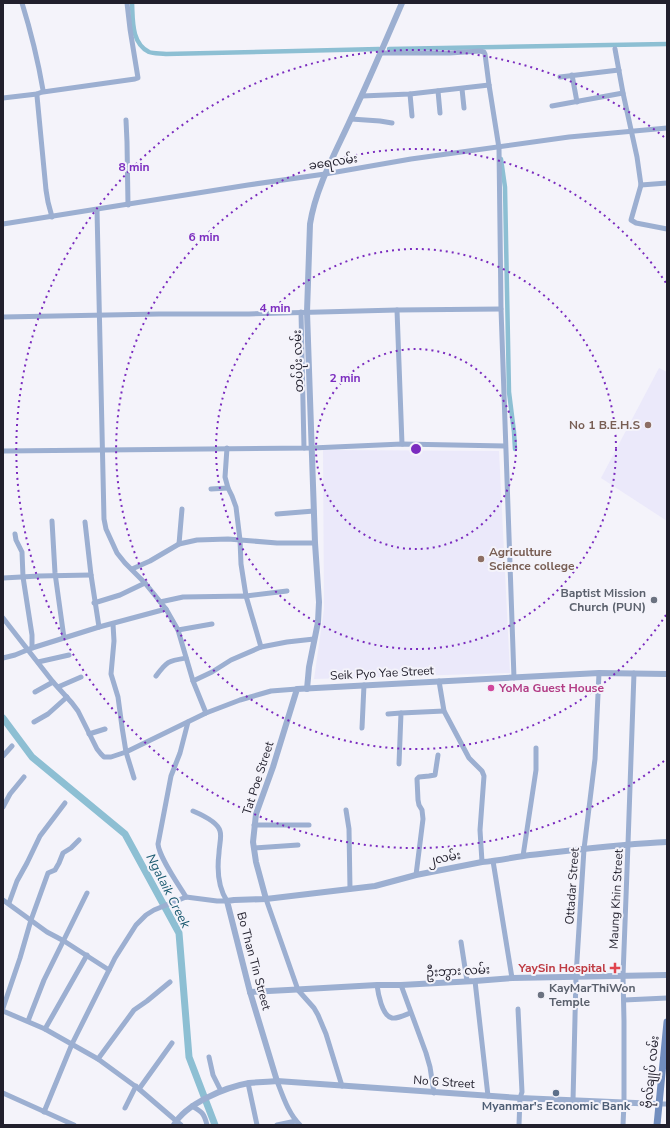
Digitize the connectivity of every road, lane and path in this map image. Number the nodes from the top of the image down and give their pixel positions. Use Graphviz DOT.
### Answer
graph roads {
  1 [pos="22,3"];
  2 [pos="127,3"];
  3 [pos="402,3"];
  4 [pos="615,49"];
  5 [pos="380,53"];
  6 [pos="619,70"];
  7 [pos="572,76"];
  8 [pos="560,77"];
  9 [pos="489,85"];
  10 [pos="462,89"];
  11 [pos="438,91"];
  12 [pos="40,93"];
  13 [pos="623,93"];
  14 [pos="410,94"];
  15 [pos="362,96"];
  16 [pos="3,98"];
  17 [pos="577,102"];
  18 [pos="552,106"];
  19 [pos="464,108"];
  20 [pos="440,113"];
  21 [pos="412,116"];
  22 [pos="351,119"];
  23 [pos="126,120"];
  24 [pos="392,123"];
  25 [pos="667,128"];
  26 [pos="631,130"];
  27 [pos="499,148"];
  28 [pos="325,174"];
  29 [pos="667,183"];
  30 [pos="641,184"];
  31 [pos="128,204"];
  32 [pos="97,210"];
  33 [pos="52,217"];
  34 [pos="3,224"];
  35 [pos="667,229"];
  36 [pos="501,309"];
  37 [pos="397,310"];
  38 [pos="304,312"];
  39 [pos="99,315"];
  40 [pos="3,317"];
  41 [pos="402,444"];
  42 [pos="505,446"];
  43 [pos="226,448"];
  44 [pos="304,448"];
  45 [pos="312,448"];
  46 [pos="102,450"];
  47 [pos="3,451"];
  48 [pos="228,488"];
  49 [pos="211,489"];
  50 [pos="182,509"];
  51 [pos="314,511"];
  52 [pos="277,514"];
  53 [pos="52,521"];
  54 [pos="85,522"];
  55 [pos="15,534"];
  56 [pos="240,540"];
  57 [pos="314,543"];
  58 [pos="179,544"];
  59 [pos="132,569"];
  60 [pos="56,575"];
  61 [pos="91,575"];
  62 [pos="23,577"];
  63 [pos="3,578"];
  64 [pos="145,583"];
  65 [pos="287,591"];
  66 [pos="246,596"];
  67 [pos="160,602"];
  68 [pos="94,604"];
  69 [pos="166,609"];
  70 [pos="3,618"];
  71 [pos="113,624"];
  72 [pos="212,624"];
  73 [pos="99,627"];
  74 [pos="178,630"];
  75 [pos="64,638"];
  76 [pos="314,639"];
  77 [pos="261,647"];
  78 [pos="30,649"];
  79 [pos="69,655"];
  80 [pos="3,658"];
  81 [pos="186,658"];
  82 [pos="38,662"];
  83 [pos="599,673"];
  84 [pos="634,673"];
  85 [pos="667,674"];
  86 [pos="156,676"];
  87 [pos="81,677"];
  88 [pos="514,678"];
  89 [pos="192,681"];
  90 [pos="439,681"];
  91 [pos="53,682"];
  92 [pos="364,685"];
  93 [pos="58,687"];
  94 [pos="296,689"];
  95 [pos="307,689"];
  96 [pos="35,692"];
  97 [pos="68,698"];
  98 [pos="444,711"];
  99 [pos="206,713"];
  100 [pos="388,714"];
  101 [pos="401,714"];
  102 [pos="34,722"];
  103 [pos="188,722"];
  104 [pos="362,728"];
  105 [pos="105,729"];
  106 [pos="89,734"];
  107 [pos="12,746"];
  108 [pos="536,748"];
  109 [pos="126,752"];
  110 [pos="438,755"];
  111 [pos="3,756"];
  112 [pos="399,764"];
  113 [pos="24,777"];
  114 [pos="134,778"];
  115 [pos="65,803"];
  116 [pos="3,807"];
  117 [pos="346,810"];
  118 [pos="193,811"];
  119 [pos="254,825"];
  120 [pos="309,825"];
  121 [pos="79,840"];
  122 [pos="667,842"];
  123 [pos="628,844"];
  124 [pos="298,845"];
  125 [pos="254,848"];
  126 [pos="584,849"];
  127 [pos="523,856"];
  128 [pos="493,861"];
  129 [pos="482,862"];
  130 [pos="416,875"];
  131 [pos="350,889"];
  132 [pos="87,893"];
  133 [pos="184,898"];
  134 [pos="266,899"];
  135 [pos="3,900"];
  136 [pos="227,901"];
  137 [pos="9,903"];
  138 [pos="31,920"];
  139 [pos="64,941"];
  140 [pos="461,942"];
  141 [pos="87,955"];
  142 [pos="109,970"];
  143 [pos="667,975"];
  144 [pos="576,976"];
  145 [pos="623,976"];
  146 [pos="512,978"];
  147 [pos="467,981"];
  148 [pos="475,981"];
  149 [pos="170,982"];
  150 [pos="377,985"];
  151 [pos="401,985"];
  152 [pos="298,990"];
  153 [pos="250,992"];
  154 [pos="667,998"];
  155 [pos="624,1000"];
  156 [pos="3,1008"];
  157 [pos="518,1009"];
  158 [pos="3,1011"];
  159 [pos="410,1013"];
  160 [pos="28,1022"];
  161 [pos="667,1022"];
  162 [pos="45,1029"];
  163 [pos="172,1043"];
  164 [pos="72,1044"];
  165 [pos="666,1049"];
  166 [pos="209,1057"];
  167 [pos="98,1059"];
  168 [pos="277,1081"];
  169 [pos="248,1083"];
  170 [pos="342,1086"];
  171 [pos="138,1088"];
  172 [pos="221,1091"];
  173 [pos="3,1093"];
  174 [pos="434,1093"];
  175 [pos="488,1096"];
  176 [pos="520,1098"];
  177 [pos="573,1101"];
  178 [pos="624,1103"];
  179 [pos="658,1104"];
  180 [pos="667,1104"];
  181 [pos="192,1106"];
  182 [pos="125,1108"];
  183 [pos="44,1112"];
  184 [pos="175,1123"];
  185 [pos="298,1123"];
  186 [pos="74,1125"];
  187 [pos="181,1125"];
  188 [pos="207,1125"];
  189 [pos="257,1125"];
  190 [pos="278,1125"];
  191 [pos="519,1125"];
  192 [pos="623,1125"];
  193 [pos="657,1125"];
  1 -- 12 [label="street"];
  2 -- 12 [label="street"];
  3 -- 5 [label="street, တပ်ပိုး လမ်း"];
  4 -- 6 [label="street"];
  5 -- 9 [label="street"];
  5 -- 15 [label="street, တပ်ပိုး လမ်း"];
  6 -- 7 [label="street"];
  6 -- 13 [label="street"];
  7 -- 8 [label="street"];
  7 -- 17 [label="street"];
  9 -- 10 [label="street"];
  9 -- 27 [label="street"];
  10 -- 11 [label="street"];
  10 -- 19 [label="street"];
  11 -- 14 [label="street"];
  11 -- 20 [label="street"];
  12 -- 16 [label="street"];
  12 -- 33 [label="street"];
  13 -- 17 [label="street"];
  13 -- 26 [label="street"];
  14 -- 15 [label="street"];
  14 -- 21 [label="street"];
  15 -- 22 [label="street, တပ်ပိုး လမ်း"];
  17 -- 18 [label="street"];
  22 -- 24 [label="street"];
  22 -- 28 [label="street, တပ်ပိုး လမ်း"];
  23 -- 31 [label="street"];
  25 -- 26 [label="street, ခရေလမ်း"];
  26 -- 27 [label="street, ခရေလမ်း"];
  26 -- 30 [label="street"];
  27 -- 28 [label="street, ခရေလမ်း"];
  27 -- 36 [label="street"];
  28 -- 31 [label="street, ခရေလမ်း"];
  28 -- 38 [label="street, တပ်ပိုး လမ်း"];
  29 -- 30 [label="street"];
  30 -- 35 [label="street"];
  31 -- 32 [label="street, ခရေလမ်း"];
  32 -- 33 [label="street, ခရေလမ်း"];
  32 -- 39 [label="street"];
  33 -- 34 [label="street, ခရေလမ်း"];
  36 -- 37 [label="street"];
  36 -- 42 [label="street"];
  37 -- 38 [label="street"];
  37 -- 41 [label="street"];
  38 -- 39 [label="street"];
  38 -- 44 [label="street"];
  38 -- 45 [label="street, တပ်ပိုး လမ်း"];
  39 -- 40 [label="street"];
  39 -- 46 [label="street"];
  41 -- 42 [label="street"];
  41 -- 45 [label="street"];
  42 -- 88 [label="street"];
  43 -- 44 [label="street"];
  43 -- 46 [label="street"];
  43 -- 48 [label="street"];
  44 -- 45 [label="street"];
  45 -- 51 [label="street, တပ်ပိုး လမ်း"];
  46 -- 47 [label="street"];
  46 -- 59 [label="street"];
  48 -- 49 [label="street"];
  48 -- 56 [label="street"];
  50 -- 58 [label="street"];
  51 -- 52 [label="street"];
  51 -- 57 [label="street, တပ်ပိုး လမ်း"];
  53 -- 60 [label="street"];
  54 -- 61 [label="street"];
  55 -- 62 [label="street"];
  56 -- 57 [label="street"];
  56 -- 58 [label="street"];
  56 -- 66 [label="street"];
  57 -- 76 [label="street, တပ်ပိုး လမ်း"];
  58 -- 59 [label="street"];
  59 -- 64 [label="street"];
  60 -- 61 [label="street"];
  60 -- 62 [label="street"];
  60 -- 75 [label="street"];
  61 -- 68 [label="street"];
  62 -- 63 [label="street"];
  62 -- 78 [label="street"];
  64 -- 67 [label="street"];
  64 -- 68 [label="street"];
  65 -- 66 [label="street"];
  66 -- 67 [label="street"];
  66 -- 77 [label="street"];
  67 -- 69 [label="street"];
  68 -- 73 [label="street"];
  69 -- 71 [label="street"];
  69 -- 74 [label="street"];
  70 -- 78 [label="street"];
  71 -- 73 [label="street"];
  71 -- 109 [label="street"];
  72 -- 74 [label="street"];
  73 -- 75 [label="street"];
  74 -- 81 [label="street"];
  75 -- 78 [label="street"];
  76 -- 77 [label="street"];
  76 -- 95 [label="street, တပ်ပိုး လမ်း"];
  77 -- 89 [label="street"];
  78 -- 80 [label="street"];
  78 -- 82 [label="street"];
  79 -- 82 [label="street"];
  81 -- 86 [label="street"];
  81 -- 89 [label="street"];
  82 -- 91 [label="street"];
  83 -- 84 [label="street, Seik Pyo Yae Street"];
  83 -- 88 [label="street, Seik Pyo Yae Street"];
  83 -- 126 [label="street, Ottadar Street"];
  84 -- 85 [label="street, Seik Pyo Yae Street"];
  84 -- 123 [label="street, Maung Khin Street"];
  87 -- 93 [label="street"];
  88 -- 90 [label="street, Seik Pyo Yae Street"];
  89 -- 99 [label="street"];
  90 -- 92 [label="street, Seik Pyo Yae Street"];
  90 -- 98 [label="street"];
  91 -- 93 [label="street"];
  91 -- 96 [label="street"];
  92 -- 95 [label="street, Seik Pyo Yae Street"];
  92 -- 104 [label="street"];
  93 -- 97 [label="street"];
  94 -- 95 [label="street, Seik Pyo Yae Street"];
  94 -- 99 [label="street, Seik Pyo Yae Street"];
  94 -- 119 [label="street, Tat Poe Street"];
  97 -- 102 [label="street"];
  97 -- 106 [label="street"];
  98 -- 101 [label="street"];
  98 -- 129 [label="street"];
  99 -- 103 [label="street, Seik Pyo Yae Street"];
  100 -- 101 [label="street"];
  101 -- 112 [label="street"];
  103 -- 109 [label="street, Seik Pyo Yae Street"];
  103 -- 133 [label="street"];
  105 -- 106 [label="street"];
  106 -- 109 [label="street, Seik Pyo Yae Street"];
  107 -- 111 [label="street"];
  108 -- 127 [label="street"];
  109 -- 114 [label="street"];
  110 -- 130 [label="street"];
  113 -- 116 [label="street"];
  115 -- 137 [label="street"];
  117 -- 131 [label="street"];
  118 -- 136 [label="street, Bo Than Tin Street"];
  119 -- 120 [label="street"];
  119 -- 125 [label="street, Tat Poe Street"];
  121 -- 138 [label="street"];
  122 -- 123 [label="street, ၂လမ်း"];
  123 -- 126 [label="street, ၂လမ်း"];
  123 -- 145 [label="street, Maung Khin Street"];
  124 -- 125 [label="street"];
  125 -- 134 [label="street, Tat Poe Street"];
  126 -- 127 [label="street, ၂လမ်း"];
  126 -- 144 [label="street, Ottadar Street"];
  127 -- 128 [label="street, ၂လမ်း"];
  128 -- 129 [label="street, ၂လမ်း"];
  128 -- 146 [label="street"];
  129 -- 130 [label="street, ၂လမ်း"];
  130 -- 131 [label="street, ၂လမ်း"];
  131 -- 134 [label="street, ၂လမ်း"];
  132 -- 139 [label="street"];
  133 -- 136 [label="street"];
  133 -- 142 [label="street"];
  134 -- 136 [label="street, ၂လမ်း"];
  134 -- 152 [label="street"];
  135 -- 137 [label="street"];
  136 -- 153 [label="street, Bo Than Tin Street"];
  137 -- 138 [label="street"];
  138 -- 139 [label="street"];
  138 -- 156 [label="street"];
  139 -- 141 [label="street"];
  139 -- 160 [label="street"];
  140 -- 147 [label="street"];
  141 -- 142 [label="street"];
  141 -- 162 [label="street"];
  142 -- 164 [label="street"];
  143 -- 145 [label="street, ဦးဘွား လမ်း"];
  144 -- 145 [label="street, ဦးဘွား လမ်း"];
  144 -- 146 [label="street, ဦးဘွား လမ်း"];
  144 -- 177 [label="street, Ottadar Street"];
  145 -- 155 [label="street, Maung Khin Street"];
  146 -- 148 [label="street, ဦးဘွား လမ်း"];
  147 -- 148 [label="street, ဦးဘွား လမ်း"];
  147 -- 151 [label="street, ဦးဘွား လမ်း"];
  148 -- 175 [label="street"];
  149 -- 167 [label="street"];
  150 -- 151 [label="street, ဦးဘွား လမ်း"];
  150 -- 152 [label="street, ဦးဘွား လမ်း"];
  150 -- 159 [label="street"];
  151 -- 159 [label="street"];
  152 -- 153 [label="street, ဦးဘွား လမ်း"];
  152 -- 170 [label="street"];
  153 -- 168 [label="street, Bo Than Tin Street"];
  154 -- 155 [label="street"];
  155 -- 178 [label="street, Maung Khin Street"];
  157 -- 176 [label="street"];
  158 -- 160 [label="street"];
  159 -- 174 [label="street"];
  160 -- 162 [label="street"];
  161 -- 165 [label="main road, ဗိုလ်ချုပ် လမ်း"];
  162 -- 164 [label="street"];
  163 -- 171 [label="street"];
  164 -- 167 [label="street"];
  164 -- 183 [label="street"];
  165 -- 179 [label="main road, ဗိုလ်ချုပ် လမ်း"];
  166 -- 172 [label="street"];
  167 -- 171 [label="street"];
  168 -- 169 [label="street, No 6 Street"];
  168 -- 170 [label="street, No 6 Street"];
  168 -- 185 [label="street, Bo Than Tin Street"];
  169 -- 172 [label="street, No 6 Street"];
  169 -- 189 [label="street"];
  170 -- 174 [label="street, No 6 Street"];
  171 -- 182 [label="street"];
  171 -- 184 [label="street"];
  172 -- 181 [label="street, No 6 Street"];
  173 -- 183 [label="street"];
  174 -- 175 [label="street, No 6 Street"];
  175 -- 176 [label="street, No 6 Street"];
  176 -- 177 [label="street, No 6 Street"];
  176 -- 191 [label="street"];
  177 -- 178 [label="street, No 6 Street"];
  178 -- 179 [label="street, No 6 Street"];
  178 -- 192 [label="street, Maung Khin Street"];
  179 -- 180 [label="street, No 6 Street"];
  179 -- 193 [label="main road, ဗိုလ်ချုပ် လမ်း"];
  181 -- 184 [label="street, No 6 Street"];
  181 -- 188 [label="street"];
  183 -- 186 [label="street"];
  184 -- 187 [label="street"];
  185 -- 190 [label="street"];
}
